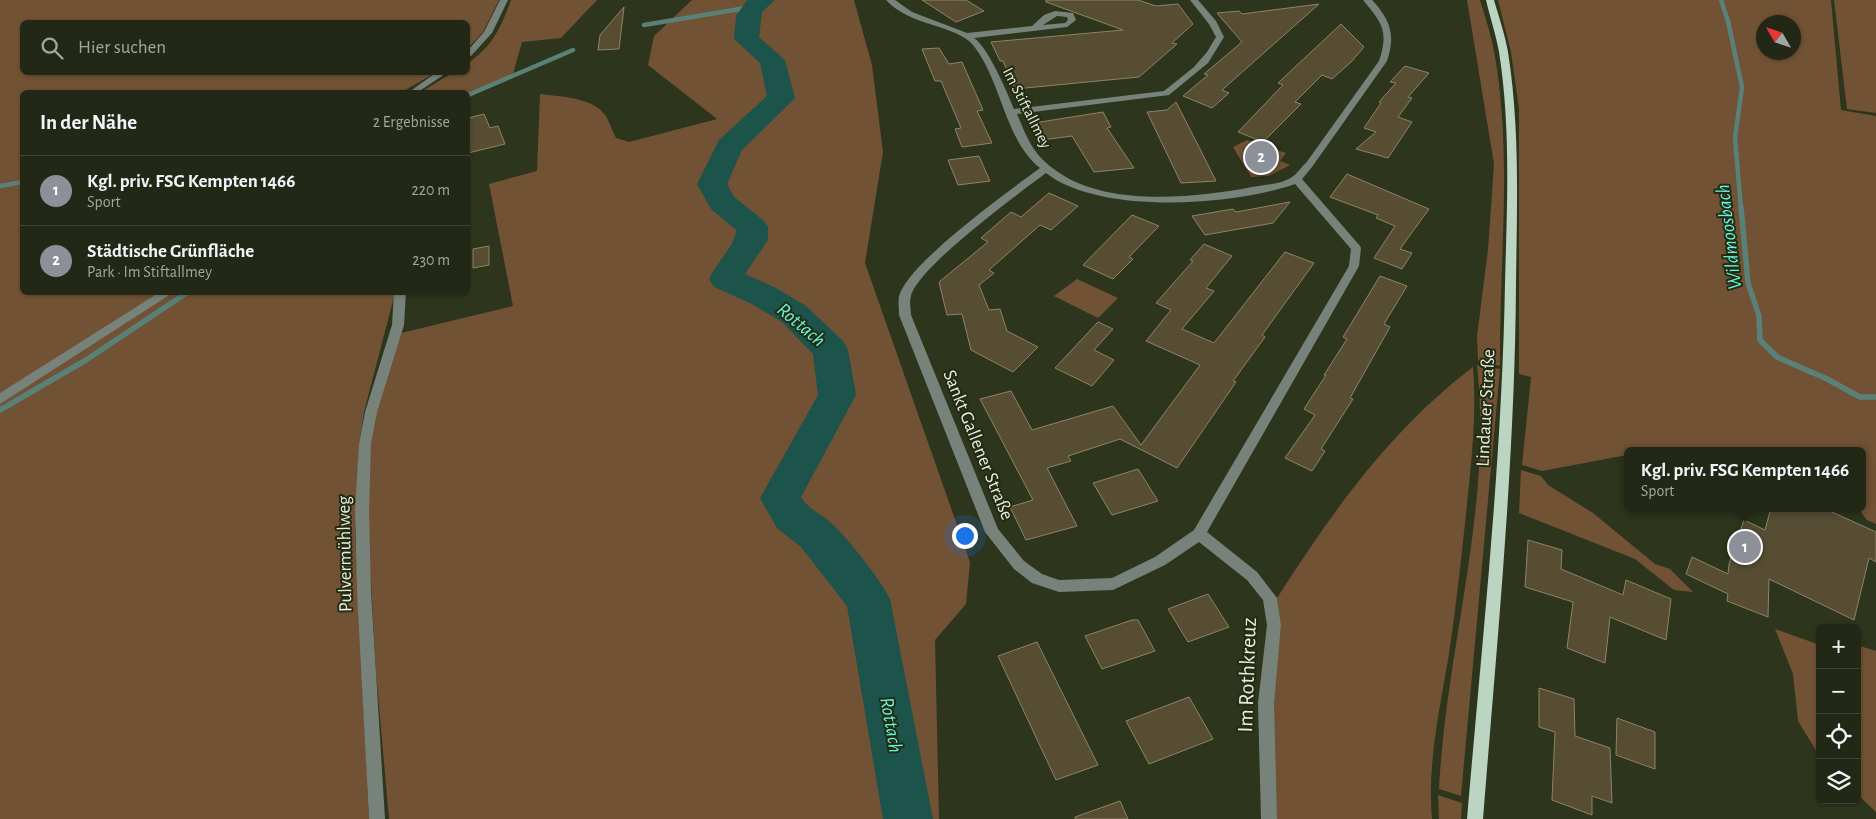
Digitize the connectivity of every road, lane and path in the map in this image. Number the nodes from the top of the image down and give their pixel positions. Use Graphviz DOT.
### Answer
graph roads {
  1 [pos="504,0"];
  2 [pos="890,0"];
  3 [pos="1194,0"];
  4 [pos="1368,0"];
  5 [pos="1490,0"];
  6 [pos="1036,27"];
  7 [pos="966,36"];
  8 [pos="470,52"];
  9 [pos="439,75"];
  10 [pos="416,90"];
  11 [pos="1011,112"];
  12 [pos="1045,169"];
  13 [pos="1296,179"];
  14 [pos="164,295"];
  15 [pos="400,295"];
  16 [pos="0,398"];
  17 [pos="1199,534"];
  18 [pos="377,819"];
  19 [pos="1269,819"];
  20 [pos="1475,819"];
  1 -- 8 [label="street"];
  2 -- 7 [label="street"];
  3 -- 11 [label="street"];
  4 -- 13 [label="street"];
  5 -- 20 [label="main road, Lindauer Straße"];
  6 -- 7 [label="street"];
  7 -- 11 [label="street, Im Stiftallmey"];
  9 -- 10 [label="street"];
  11 -- 12 [label="street, Im Stiftallmey"];
  12 -- 13 [label="street, Im Stiftallmey"];
  12 -- 17 [label="street, Sankt Gallener Straße"];
  13 -- 17 [label="street, Sankt Gallener Straße"];
  14 -- 16 [label="street"];
  15 -- 18 [label="street, Pulvermühlweg"];
  17 -- 19 [label="street, Im Rothkreuz"];
}
